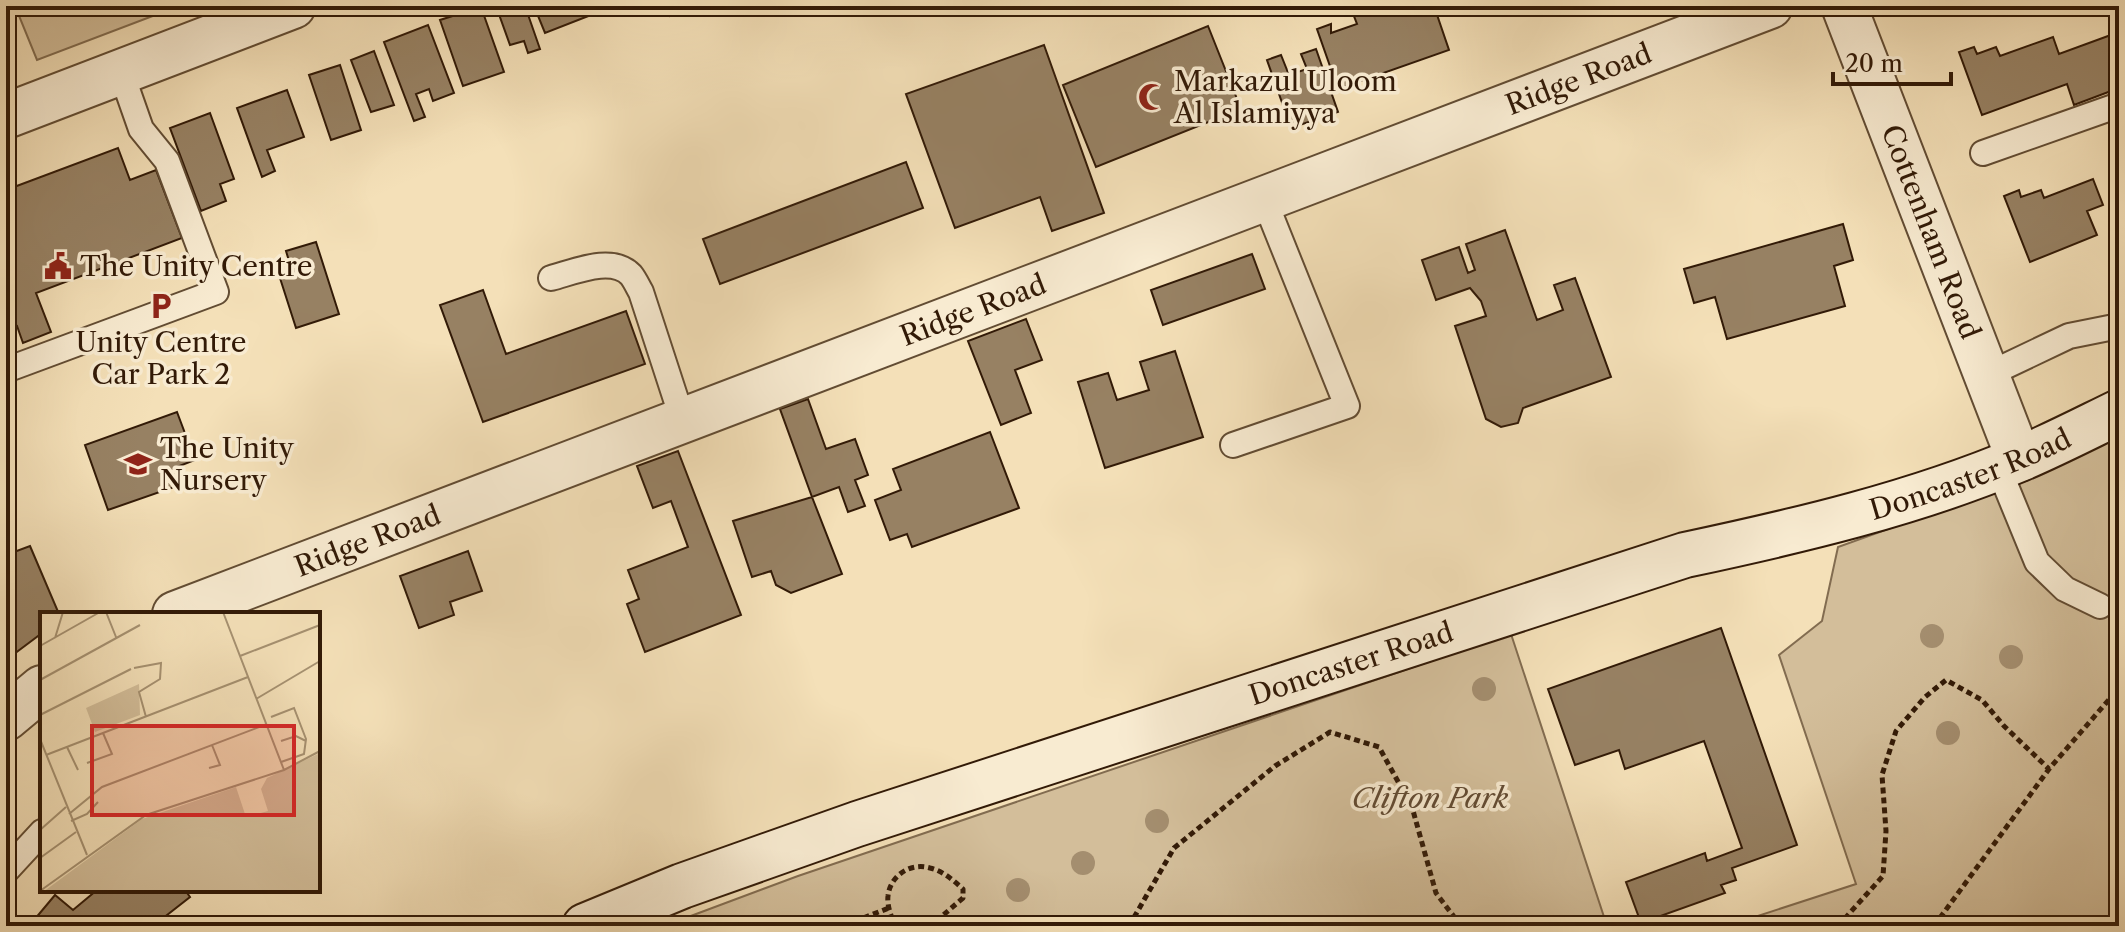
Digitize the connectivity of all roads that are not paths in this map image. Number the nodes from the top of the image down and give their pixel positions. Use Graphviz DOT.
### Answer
graph roads {
  1 [pos="293,6"];
  2 [pos="1770,6"];
  3 [pos="1844,6"];
  4 [pos="121,72"];
  5 [pos="2119,105"];
  6 [pos="6,116"];
  7 [pos="1983,153"];
  8 [pos="1264,199"];
  9 [pos="551,278"];
  10 [pos="2119,326"];
  11 [pos="6,370"];
  12 [pos="1987,375"];
  13 [pos="2119,412"];
  14 [pos="683,421"];
  15 [pos="1233,445"];
  16 [pos="2009,463"];
  17 [pos="2100,606"];
  18 [pos="180,612"];
  19 [pos="40,690"];
  20 [pos="6,718"];
  21 [pos="40,834"];
  22 [pos="6,871"];
  23 [pos="585,926"];
  1 -- 4 [label="street"];
  2 -- 8 [label="street, Ridge Road"];
  3 -- 12 [label="street, Cottenham Road"];
  4 -- 6 [label="street"];
  4 -- 11 [label="lane"];
  5 -- 7 [label="lane"];
  8 -- 14 [label="street, Ridge Road"];
  8 -- 15 [label="lane"];
  9 -- 14 [label="lane"];
  10 -- 12 [label="lane"];
  12 -- 16 [label="street, Cottenham Road"];
  13 -- 16 [label="street, Doncaster Road"];
  14 -- 18 [label="street, Ridge Road"];
  16 -- 17 [label="lane"];
  16 -- 23 [label="street, Doncaster Road"];
  19 -- 20 [label="street"];
  21 -- 22 [label="lane"];
}
